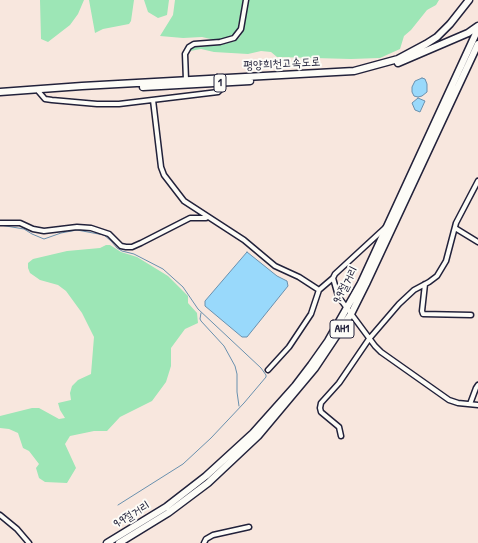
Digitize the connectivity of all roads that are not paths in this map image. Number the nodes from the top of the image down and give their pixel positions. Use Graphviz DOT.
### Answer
graph roads {
  1 [pos="246,0"];
  2 [pos="470,0"];
  3 [pos="478,26"];
  4 [pos="478,29"];
  5 [pos="477,45"];
  6 [pos="186,80"];
  7 [pos="223,82"];
  8 [pos="0,92"];
  9 [pos="39,92"];
  10 [pos="0,95"];
  11 [pos="153,100"];
  12 [pos="478,181"];
  13 [pos="209,218"];
  14 [pos="0,222"];
  15 [pos="389,224"];
  16 [pos="455,228"];
  17 [pos="478,242"];
  18 [pos="333,278"];
  19 [pos="425,284"];
  20 [pos="319,290"];
  21 [pos="349,311"];
  22 [pos="471,315"];
  23 [pos="369,339"];
  24 [pos="268,370"];
  25 [pos="478,385"];
  26 [pos="470,404"];
  27 [pos="478,405"];
  28 [pos="341,436"];
  29 [pos="0,515"];
  30 [pos="249,527"];
  31 [pos="29,543"];
  32 [pos="107,543"];
  33 [pos="119,543"];
  34 [pos="204,543"];
  1 -- 6 [label="street"];
  2 -- 6 [label="highway, 평양희천고속도로 / 1"];
  3 -- 7 [label="highway, 평양희천고속도로 / 1"];
  4 -- 15 [label="highway, 9·9절거리 / AH1"];
  5 -- 21 [label="highway, 9·9절거리 / AH1"];
  6 -- 8 [label="highway, 평양희천고속도로 / 1"];
  7 -- 9 [label="highway, 평양희천고속도로 / 1"];
  7 -- 11 [label="street"];
  9 -- 10 [label="highway, 평양희천고속도로 / 1"];
  9 -- 11 [label="street"];
  11 -- 13 [label="street"];
  12 -- 16 [label="street"];
  13 -- 14 [label="street"];
  13 -- 20 [label="street"];
  15 -- 18 [label="street"];
  15 -- 21 [label="highway, 9·9절거리 / AH1"];
  16 -- 17 [label="street"];
  16 -- 19 [label="street"];
  18 -- 20 [label="street"];
  18 -- 21 [label="street"];
  19 -- 22 [label="street"];
  19 -- 23 [label="street"];
  20 -- 24 [label="street"];
  21 -- 23 [label="street"];
  21 -- 32 [label="highway, 9·9절거리 / AH1"];
  21 -- 33 [label="highway, 9·9절거리 / AH1"];
  23 -- 26 [label="street"];
  23 -- 28 [label="street"];
  25 -- 26 [label="street"];
  26 -- 27 [label="street"];
  29 -- 31 [label="street"];
  30 -- 34 [label="street"];
}
